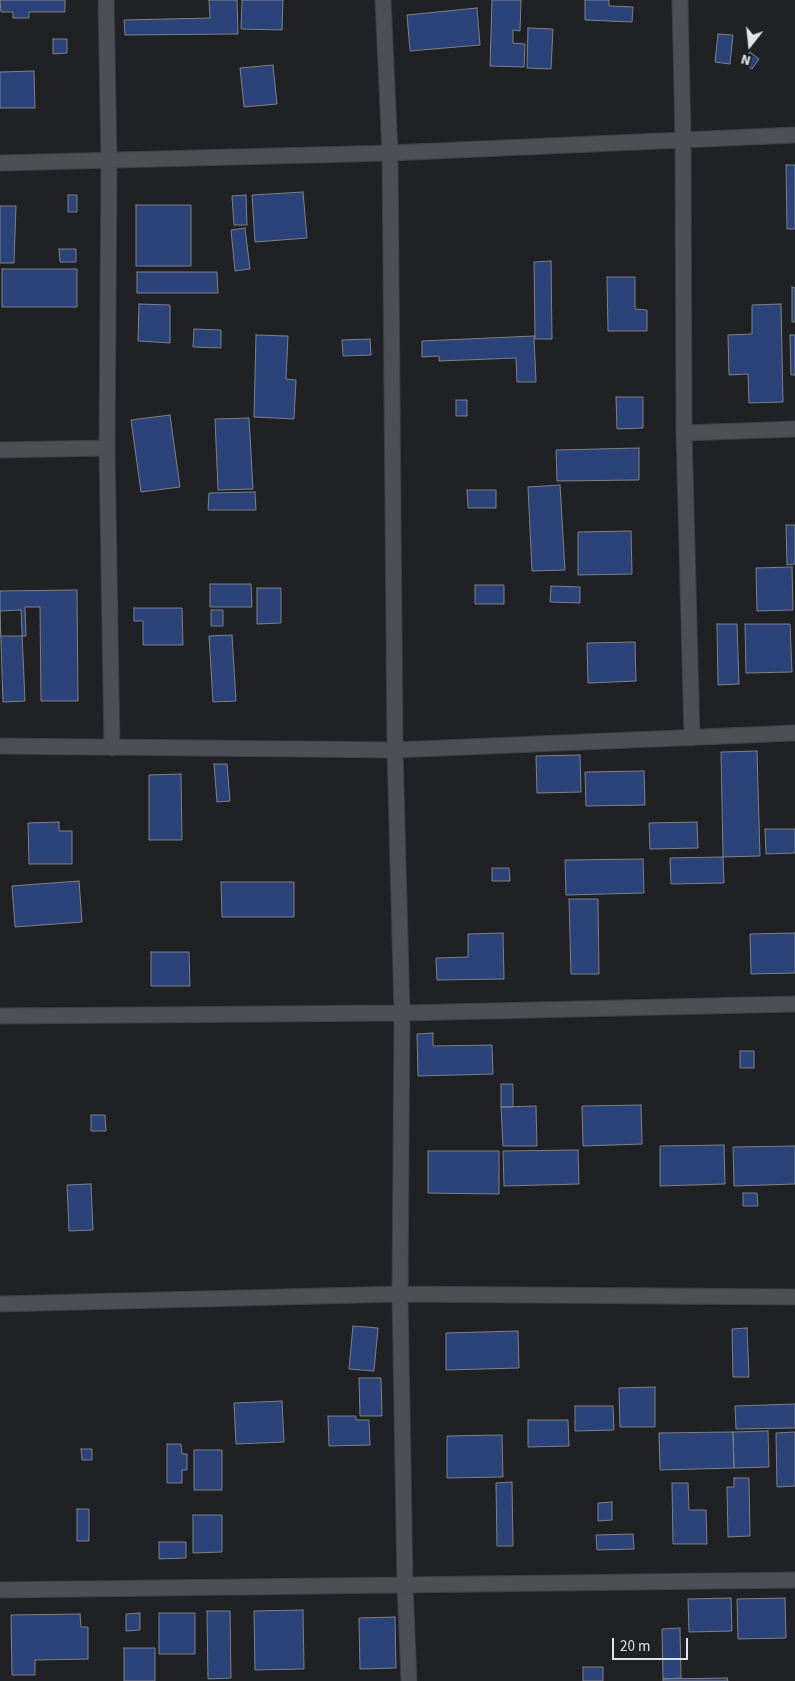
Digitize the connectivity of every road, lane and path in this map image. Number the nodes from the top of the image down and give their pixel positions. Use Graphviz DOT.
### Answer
graph roads {
  1 [pos="106,0"];
  2 [pos="383,0"];
  3 [pos="680,0"];
  4 [pos="795,135"];
  5 [pos="683,139"];
  6 [pos="390,153"];
  7 [pos="109,162"];
  8 [pos="0,163"];
  9 [pos="795,429"];
  10 [pos="684,433"];
  11 [pos="107,448"];
  12 [pos="0,450"];
  13 [pos="795,733"];
  14 [pos="692,738"];
  15 [pos="0,746"];
  16 [pos="112,748"];
  17 [pos="395,750"];
  18 [pos="795,1004"];
  19 [pos="402,1013"];
  20 [pos="0,1016"];
  21 [pos="400,1294"];
  22 [pos="795,1297"];
  23 [pos="0,1304"];
  24 [pos="795,1580"];
  25 [pos="405,1585"];
  26 [pos="0,1590"];
  27 [pos="409,1681"];
  1 -- 7 [label="street"];
  2 -- 6 [label="street"];
  3 -- 5 [label="street"];
  4 -- 5 [label="street"];
  5 -- 6 [label="street"];
  5 -- 10 [label="street"];
  6 -- 7 [label="street"];
  6 -- 17 [label="street"];
  7 -- 8 [label="street"];
  7 -- 11 [label="street"];
  9 -- 10 [label="street"];
  10 -- 14 [label="street"];
  11 -- 12 [label="street"];
  11 -- 16 [label="street"];
  13 -- 14 [label="street"];
  14 -- 17 [label="street"];
  15 -- 16 [label="street"];
  16 -- 17 [label="street"];
  17 -- 19 [label="street"];
  18 -- 19 [label="street"];
  19 -- 20 [label="street"];
  19 -- 21 [label="street"];
  21 -- 22 [label="street"];
  21 -- 23 [label="street"];
  21 -- 25 [label="street"];
  24 -- 25 [label="street"];
  25 -- 26 [label="street"];
  25 -- 27 [label="street"];
}
